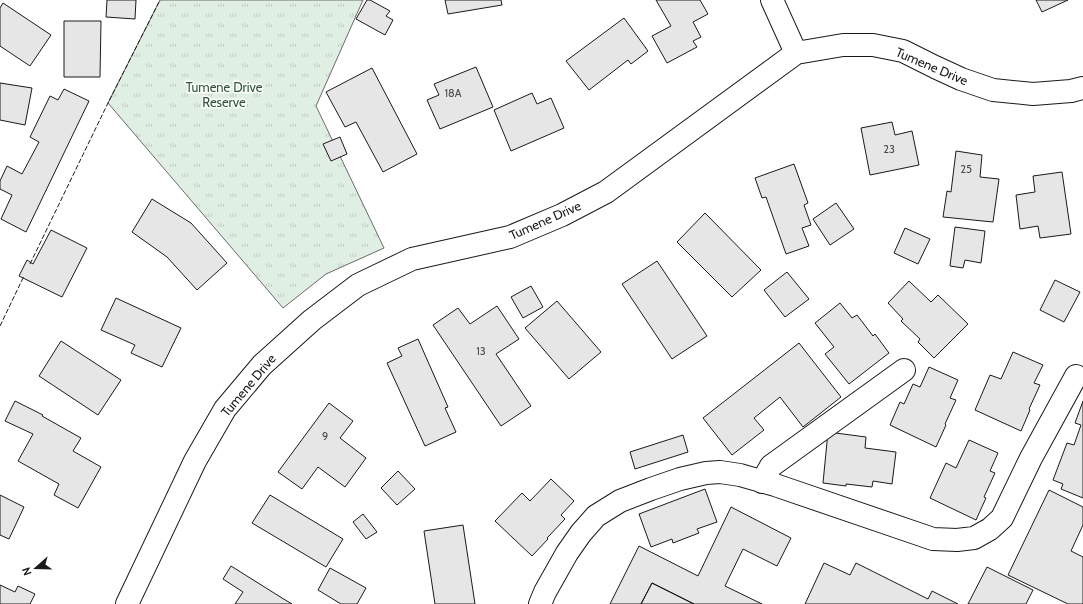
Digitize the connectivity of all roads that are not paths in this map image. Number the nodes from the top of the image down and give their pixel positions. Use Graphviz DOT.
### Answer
graph roads {
  1 [pos="772,0"];
  2 [pos="796,53"];
  3 [pos="1083,88"];
  4 [pos="904,370"];
  5 [pos="1076,376"];
  6 [pos="762,482"];
  7 [pos="127,604"];
  8 [pos="540,604"];
  1 -- 2 [label="street"];
  2 -- 3 [label="street, Tumene Drive"];
  2 -- 7 [label="street, Tumene Drive"];
  4 -- 6 [label="street"];
  5 -- 6 [label="street"];
  6 -- 8 [label="street"];
}
